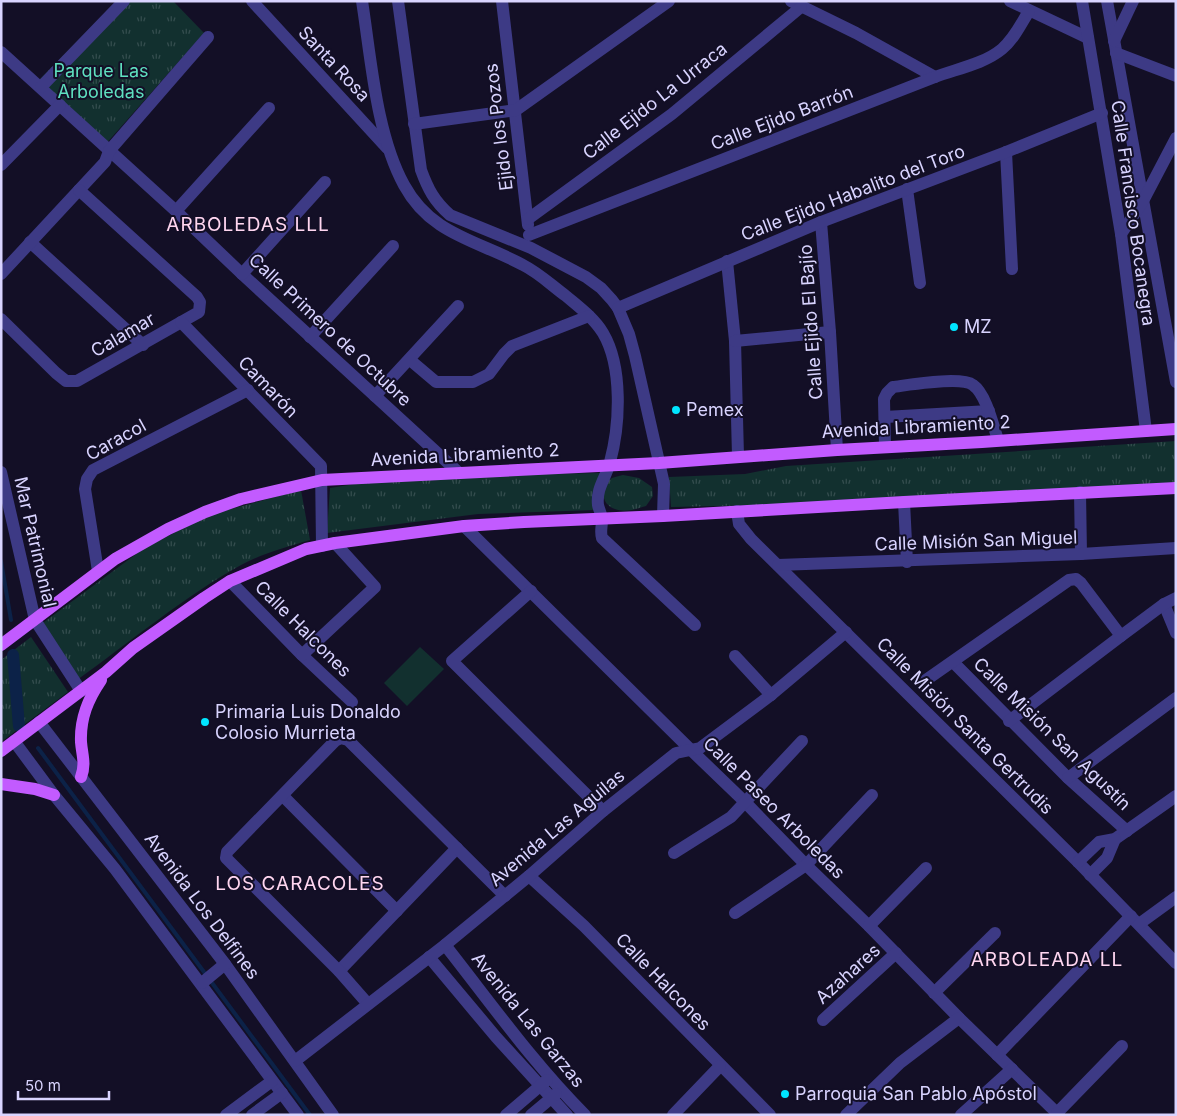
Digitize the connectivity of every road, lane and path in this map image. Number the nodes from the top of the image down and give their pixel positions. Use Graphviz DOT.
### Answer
graph roads {
  1 [pos="124,1"];
  2 [pos="252,1"];
  3 [pos="264,1"];
  4 [pos="362,1"];
  5 [pos="398,1"];
  6 [pos="669,1"];
  7 [pos="1010,1"];
  8 [pos="1082,1"];
  9 [pos="1107,1"];
  10 [pos="1133,1"];
  11 [pos="503,2"];
  12 [pos="796,4"];
  13 [pos="1029,11"];
  14 [pos="266,16"];
  15 [pos="208,37"];
  16 [pos="1088,38"];
  17 [pos="1115,47"];
  18 [pos="3,56"];
  19 [pos="1176,76"];
  20 [pos="934,77"];
  21 [pos="40,87"];
  22 [pos="60,105"];
  23 [pos="269,108"];
  24 [pos="516,110"];
  25 [pos="1102,113"];
  26 [pos="414,124"];
  27 [pos="1176,138"];
  28 [pos="389,150"];
  29 [pos="109,151"];
  30 [pos="1006,152"];
  31 [pos="1,165"];
  32 [pos="325,182"];
  33 [pos="907,189"];
  34 [pos="79,190"];
  35 [pos="1144,200"];
  36 [pos="176,211"];
  37 [pos="528,219"];
  38 [pos="821,222"];
  39 [pos="1120,234"];
  40 [pos="529,235"];
  41 [pos="30,242"];
  42 [pos="393,246"];
  43 [pos="531,248"];
  44 [pos="727,261"];
  45 [pos="1012,269"];
  46 [pos="1,274"];
  47 [pos="242,274"];
  48 [pos="538,274"];
  49 [pos="920,283"];
  50 [pos="458,306"];
  51 [pos="618,308"];
  52 [pos="589,316"];
  53 [pos="1,319"];
  54 [pos="181,322"];
  55 [pos="830,332"];
  56 [pos="310,337"];
  57 [pos="735,341"];
  58 [pos="143,345"];
  59 [pos="410,360"];
  60 [pos="1176,382"];
  61 [pos="248,390"];
  62 [pos="376,396"];
  63 [pos="989,411"];
  64 [pos="885,417"];
  65 [pos="1176,429"];
  66 [pos="1146,431"];
  67 [pos="998,440"];
  68 [pos="885,446"];
  69 [pos="837,450"];
  70 [pos="738,456"];
  71 [pos="659,463"];
  72 [pos="609,465"];
  73 [pos="1,472"];
  74 [pos="458,472"];
  75 [pos="322,480"];
  76 [pos="1176,488"];
  77 [pos="1080,492"];
  78 [pos="904,502"];
  79 [pos="737,511"];
  80 [pos="664,516"];
  81 [pos="602,520"];
  82 [pos="464,526"];
  83 [pos="328,544"];
  84 [pos="1176,548"];
  85 [pos="1081,554"];
  86 [pos="907,562"];
  87 [pos="778,565"];
  88 [pos="98,571"];
  89 [pos="230,581"];
  90 [pos="530,591"];
  91 [pos="1176,598"];
  92 [pos="1164,604"];
  93 [pos="35,620"];
  94 [pos="696,626"];
  95 [pos="846,632"];
  96 [pos="1176,633"];
  97 [pos="1121,636"];
  98 [pos="1,645"];
  99 [pos="302,655"];
  100 [pos="735,656"];
  101 [pos="953,662"];
  102 [pos="106,672"];
  103 [pos="926,680"];
  104 [pos="81,690"];
  105 [pos="771,695"];
  106 [pos="1176,698"];
  107 [pos="352,702"];
  108 [pos="1009,721"];
  109 [pos="39,722"];
  110 [pos="14,741"];
  111 [pos="802,741"];
  112 [pos="691,750"];
  113 [pos="1,751"];
  114 [pos="81,777"];
  115 [pos="1068,778"];
  116 [pos="1,784"];
  117 [pos="54,795"];
  118 [pos="872,795"];
  119 [pos="283,796"];
  120 [pos="1176,796"];
  121 [pos="745,802"];
  122 [pos="603,811"];
  123 [pos="1127,831"];
  124 [pos="1115,840"];
  125 [pos="457,848"];
  126 [pos="674,853"];
  127 [pos="1078,862"];
  128 [pos="806,865"];
  129 [pos="926,868"];
  130 [pos="1090,875"];
  131 [pos="530,876"];
  132 [pos="505,896"];
  133 [pos="1176,897"];
  134 [pos="397,911"];
  135 [pos="735,912"];
  136 [pos="1135,920"];
  137 [pos="869,926"];
  138 [pos="995,933"];
  139 [pos="445,945"];
  140 [pos="896,953"];
  141 [pos="429,957"];
  142 [pos="1176,963"];
  143 [pos="225,964"];
  144 [pos="339,971"];
  145 [pos="202,983"];
  146 [pos="934,993"];
  147 [pos="368,1004"];
  148 [pos="959,1018"];
  149 [pos="823,1020"];
  150 [pos="1122,1046"];
  151 [pos="997,1055"];
  152 [pos="296,1061"];
  153 [pos="720,1066"];
  154 [pos="1012,1070"];
  155 [pos="272,1081"];
  156 [pos="546,1081"];
  157 [pos="561,1090"];
  158 [pos="282,1093"];
  159 [pos="551,1098"];
  160 [pos="1058,1114"];
  161 [pos="226,1115"];
  162 [pos="252,1115"];
  163 [pos="298,1115"];
  164 [pos="333,1115"];
  165 [pos="506,1115"];
  166 [pos="531,1115"];
  167 [pos="567,1115"];
  168 [pos="585,1115"];
  169 [pos="673,1115"];
  170 [pos="770,1115"];
  171 [pos="846,1115"];
  172 [pos="962,1115"];
  1 -- 21 [label="street"];
  2 -- 14 [label="street, Santa Rosa"];
  3 -- 14 [label="street"];
  4 -- 28 [label="street"];
  5 -- 26 [label="street"];
  6 -- 24 [label="street"];
  7 -- 13 [label="street"];
  8 -- 16 [label="street, Calle Francisco Bocanegra"];
  9 -- 17 [label="street, Calle Francisco Bocanegra"];
  10 -- 17 [label="street"];
  11 -- 24 [label="street, Ejido los Pozos"];
  12 -- 20 [label="street"];
  12 -- 37 [label="street, Calle Ejido La Urraca"];
  13 -- 16 [label="street"];
  13 -- 20 [label="street, Calle Ejido Barrón"];
  14 -- 28 [label="street, Santa Rosa"];
  15 -- 29 [label="street"];
  16 -- 25 [label="street, Calle Francisco Bocanegra"];
  17 -- 19 [label="street"];
  17 -- 35 [label="street, Calle Francisco Bocanegra"];
  18 -- 21 [label="street, Calle Primero de Octubre"];
  20 -- 40 [label="street, Calle Ejido Barrón"];
  21 -- 22 [label="street, Calle Primero de Octubre"];
  22 -- 29 [label="street, Calle Primero de Octubre"];
  22 -- 31 [label="street"];
  23 -- 36 [label="street"];
  24 -- 26 [label="street"];
  24 -- 37 [label="street, Ejido los Pozos"];
  25 -- 30 [label="street, Calle Ejido Habalito del Toro"];
  25 -- 39 [label="street, Calle Francisco Bocanegra"];
  26 -- 43 [label="street"];
  27 -- 35 [label="street"];
  28 -- 48 [label="street"];
  29 -- 34 [label="street"];
  29 -- 36 [label="street, Calle Primero de Octubre"];
  30 -- 33 [label="street, Calle Ejido Habalito del Toro"];
  30 -- 45 [label="street"];
  32 -- 47 [label="street"];
  33 -- 38 [label="street, Calle Ejido Habalito del Toro"];
  33 -- 49 [label="street"];
  34 -- 41 [label="street"];
  34 -- 54 [label="street, Calamar"];
  35 -- 39 [label="street"];
  35 -- 60 [label="street, Calle Francisco Bocanegra"];
  36 -- 47 [label="street, Calle Primero de Octubre"];
  37 -- 40 [label="street, Ejido los Pozos"];
  38 -- 44 [label="street, Calle Ejido Habalito del Toro"];
  38 -- 55 [label="street, Calle Ejido El Bajío"];
  39 -- 66 [label="street, Calle Francisco Bocanegra"];
  40 -- 43 [label="street, Ejido los Pozos"];
  41 -- 46 [label="street"];
  41 -- 58 [label="street"];
  42 -- 56 [label="street"];
  43 -- 48 [label="street, Ejido los Pozos"];
  43 -- 51 [label="street"];
  44 -- 51 [label="street, Calle Ejido Habalito del Toro"];
  44 -- 57 [label="street"];
  47 -- 56 [label="street, Calle Primero de Octubre"];
  48 -- 52 [label="street"];
  50 -- 59 [label="street"];
  51 -- 71 [label="street"];
  52 -- 59 [label="street"];
  52 -- 72 [label="street"];
  53 -- 58 [label="street, Calamar"];
  54 -- 58 [label="street, Calamar"];
  54 -- 61 [label="street, Camarón"];
  55 -- 57 [label="street"];
  55 -- 69 [label="street, Calle Ejido El Bajío"];
  56 -- 62 [label="street, Calle Primero de Octubre"];
  57 -- 70 [label="street"];
  59 -- 62 [label="street"];
  61 -- 75 [label="street, Camarón"];
  61 -- 88 [label="street, Caracol"];
  62 -- 74 [label="street, Calle Primero de Octubre"];
  63 -- 64 [label="street"];
  63 -- 64 [label="street"];
  63 -- 67 [label="street"];
  64 -- 68 [label="street"];
  65 -- 66 [label="main road, Avenida Libramiento 2"];
  66 -- 67 [label="main road, Avenida Libramiento 2"];
  67 -- 68 [label="main road, Avenida Libramiento 2"];
  68 -- 69 [label="main road, Avenida Libramiento 2"];
  69 -- 70 [label="main road, Avenida Libramiento 2"];
  70 -- 71 [label="main road, Avenida Libramiento 2"];
  71 -- 72 [label="main road, Avenida Libramiento 2"];
  71 -- 80 [label="street"];
  72 -- 74 [label="main road, Avenida Libramiento 2"];
  72 -- 81 [label="street"];
  73 -- 93 [label="street, Mar Patrimonial"];
  74 -- 75 [label="main road, Avenida Libramiento 2"];
  75 -- 83 [label="street"];
  75 -- 88 [label="main road, Avenida Libramiento 2"];
  76 -- 77 [label="main road"];
  77 -- 78 [label="main road"];
  77 -- 85 [label="street"];
  78 -- 79 [label="main road"];
  78 -- 86 [label="street"];
  79 -- 80 [label="main road"];
  79 -- 87 [label="street, Calle Misión Santa Gertrudis"];
  80 -- 81 [label="main road"];
  81 -- 82 [label="main road"];
  81 -- 94 [label="street"];
  82 -- 83 [label="main road"];
  82 -- 90 [label="street, Calle Paseo Arboledas"];
  83 -- 89 [label="main road"];
  83 -- 99 [label="street"];
  84 -- 85 [label="street, Calle Misión San Miguel"];
  85 -- 86 [label="street, Calle Misión San Miguel"];
  86 -- 87 [label="street, Calle Misión San Miguel"];
  87 -- 95 [label="street, Calle Misión Santa Gertrudis"];
  88 -- 93 [label="main road, Avenida Libramiento 2"];
  89 -- 99 [label="street, Calle Halcones"];
  89 -- 102 [label="main road"];
  90 -- 112 [label="street, Calle Paseo Arboledas"];
  90 -- 122 [label="street"];
  91 -- 92 [label="street"];
  92 -- 96 [label="street"];
  92 -- 97 [label="street"];
  93 -- 98 [label="main road, Avenida Libramiento 2"];
  93 -- 104 [label="street"];
  95 -- 105 [label="street, Avenida Las Aguilas"];
  95 -- 127 [label="street, Calle Misión Santa Gertrudis"];
  97 -- 101 [label="street"];
  97 -- 108 [label="street"];
  99 -- 107 [label="street, Calle Halcones"];
  100 -- 105 [label="street"];
  101 -- 103 [label="street"];
  101 -- 108 [label="street, Calle Misión San Agustín"];
  102 -- 104 [label="main road"];
  102 -- 114 [label="main road"];
  104 -- 109 [label="main road"];
  105 -- 112 [label="street, Avenida Las Aguilas"];
  106 -- 115 [label="street"];
  108 -- 115 [label="street, Calle Misión San Agustín"];
  109 -- 110 [label="main road"];
  109 -- 114 [label="street, Avenida Los Delfines"];
  110 -- 113 [label="main road"];
  110 -- 117 [label="street"];
  111 -- 121 [label="street"];
  112 -- 121 [label="street, Calle Paseo Arboledas"];
  112 -- 122 [label="street, Avenida Las Aguilas"];
  114 -- 143 [label="street, Avenida Los Delfines"];
  115 -- 123 [label="street, Calle Misión San Agustín"];
  116 -- 117 [label="main road"];
  117 -- 145 [label="street"];
  118 -- 128 [label="street"];
  119 -- 125 [label="street"];
  119 -- 134 [label="street"];
  119 -- 144 [label="street"];
  120 -- 123 [label="street"];
  121 -- 126 [label="street"];
  121 -- 128 [label="street, Calle Paseo Arboledas"];
  122 -- 131 [label="street, Avenida Las Aguilas"];
  123 -- 124 [label="street"];
  124 -- 127 [label="street"];
  124 -- 130 [label="street"];
  125 -- 132 [label="street"];
  125 -- 134 [label="street"];
  127 -- 130 [label="street, Calle Misión Santa Gertrudis"];
  128 -- 135 [label="street"];
  128 -- 137 [label="street, Calle Paseo Arboledas"];
  129 -- 137 [label="street"];
  130 -- 136 [label="street, Calle Misión Santa Gertrudis"];
  131 -- 132 [label="street, Avenida Las Aguilas"];
  131 -- 153 [label="street, Calle Halcones"];
  132 -- 139 [label="street, Avenida Las Aguilas"];
  133 -- 136 [label="street"];
  134 -- 144 [label="street"];
  136 -- 142 [label="street, Calle Misión Santa Gertrudis"];
  136 -- 151 [label="street"];
  137 -- 140 [label="street, Calle Paseo Arboledas"];
  138 -- 146 [label="street"];
  139 -- 141 [label="street, Avenida Las Aguilas"];
  139 -- 156 [label="street, Avenida Las Garzas"];
  140 -- 146 [label="street, Calle Paseo Arboledas"];
  140 -- 149 [label="street, Azahares"];
  141 -- 147 [label="street, Avenida Las Aguilas"];
  141 -- 156 [label="street, Avenida Las Garzas"];
  143 -- 145 [label="street"];
  143 -- 152 [label="street, Avenida Los Delfines"];
  144 -- 147 [label="street"];
  145 -- 155 [label="street"];
  146 -- 148 [label="street, Calle Paseo Arboledas"];
  147 -- 152 [label="street, Avenida Las Aguilas"];
  148 -- 151 [label="street, Calle Paseo Arboledas"];
  148 -- 171 [label="street"];
  150 -- 160 [label="street"];
  151 -- 154 [label="street, Calle Paseo Arboledas"];
  152 -- 164 [label="street, Avenida Los Delfines"];
  153 -- 169 [label="street"];
  153 -- 170 [label="street, Calle Halcones"];
  154 -- 160 [label="street, Calle Paseo Arboledas"];
  154 -- 172 [label="street"];
  155 -- 158 [label="street"];
  155 -- 161 [label="street"];
  156 -- 157 [label="street, Avenida Las Garzas"];
  156 -- 159 [label="street, Avenida Las Garzas"];
  156 -- 165 [label="street"];
  157 -- 159 [label="street"];
  157 -- 168 [label="street, Avenida Las Garzas"];
  158 -- 162 [label="street"];
  158 -- 163 [label="street"];
  159 -- 166 [label="street"];
  159 -- 167 [label="street, Avenida Las Garzas"];
}
